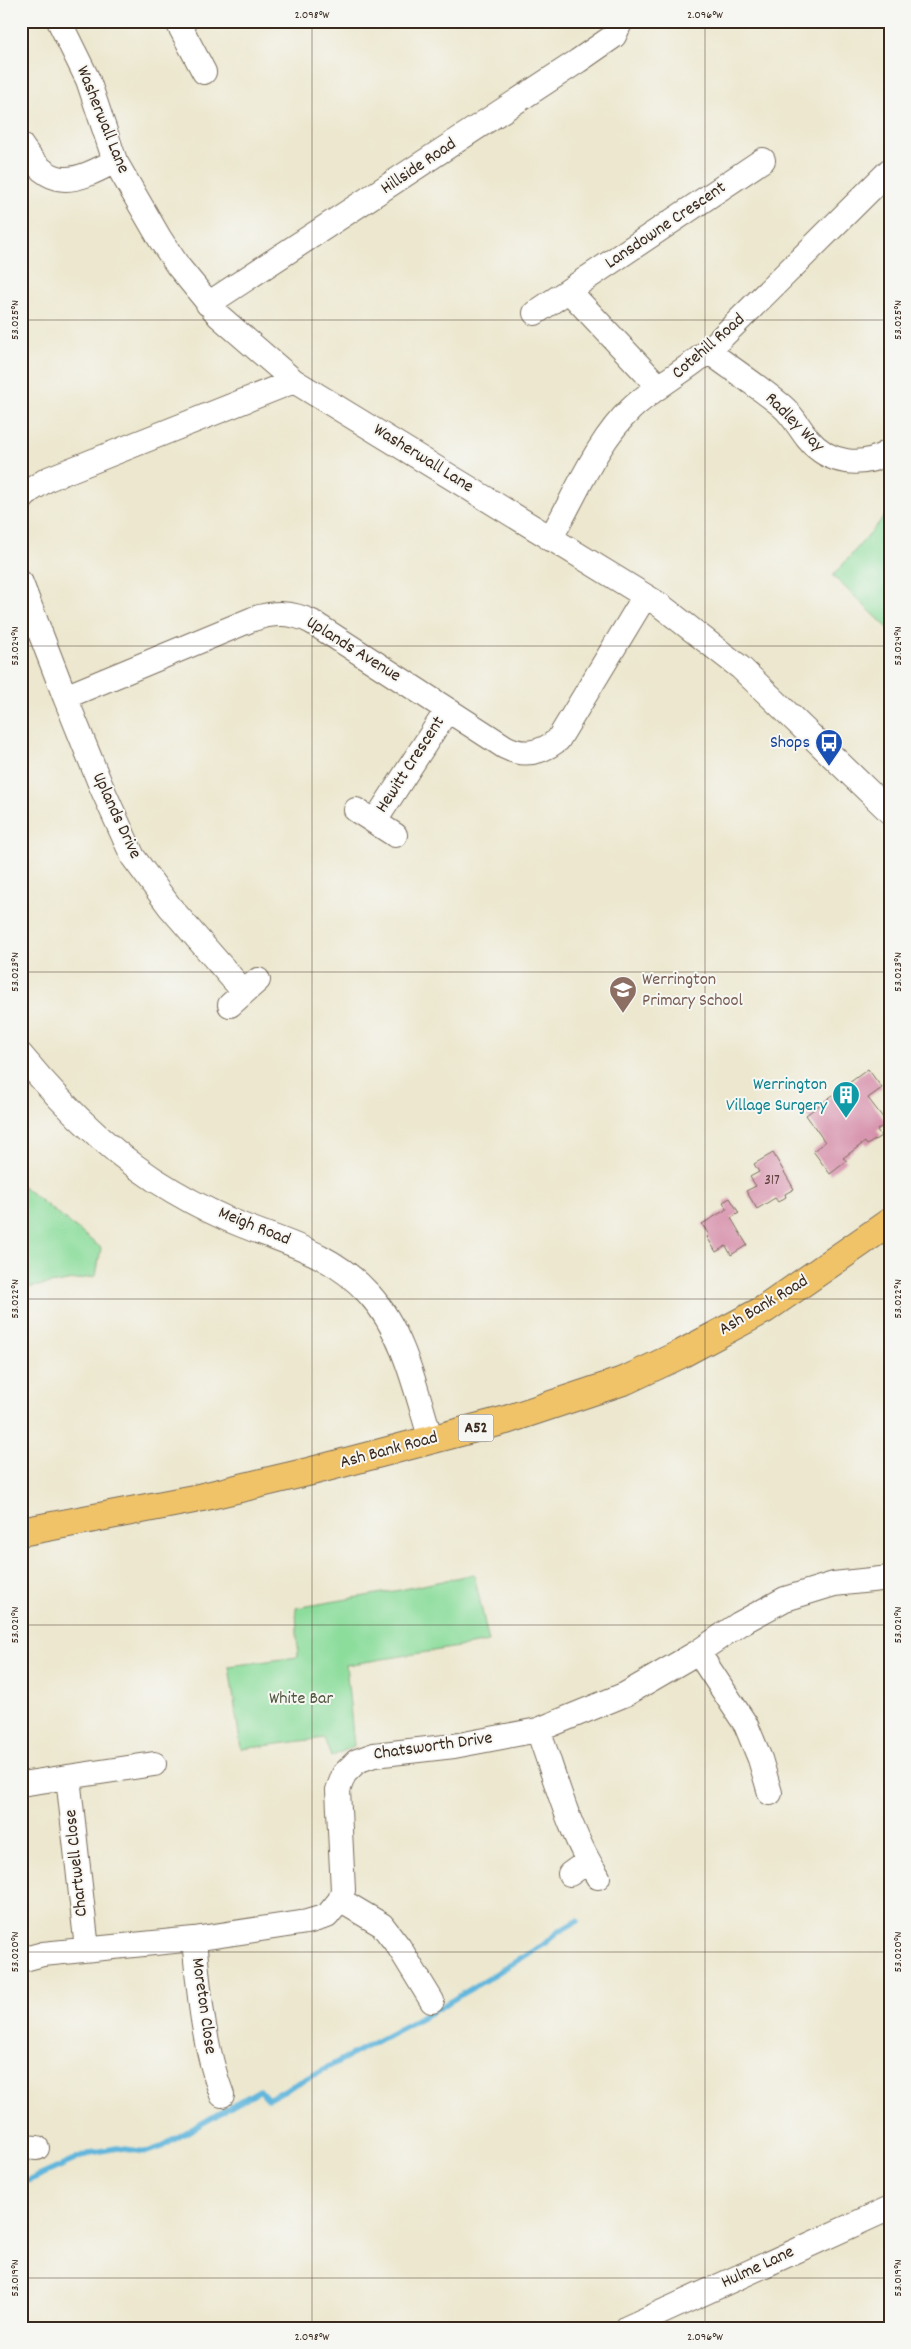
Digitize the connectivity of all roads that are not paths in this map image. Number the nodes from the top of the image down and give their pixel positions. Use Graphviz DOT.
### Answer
graph roads {
  1 [pos="177,21"];
  2 [pos="621,21"];
  3 [pos="66,24"];
  4 [pos="204,72"];
  5 [pos="21,145"];
  6 [pos="764,160"];
  7 [pos="115,161"];
  8 [pos="890,170"];
  9 [pos="569,291"];
  10 [pos="208,304"];
  11 [pos="535,313"];
  12 [pos="708,351"];
  13 [pos="294,381"];
  14 [pos="659,387"];
  15 [pos="890,451"];
  16 [pos="22,496"];
  17 [pos="550,539"];
  18 [pos="21,583"];
  19 [pos="645,596"];
  20 [pos="65,697"];
  21 [pos="447,710"];
  22 [pos="890,812"];
  23 [pos="395,835"];
  24 [pos="244,992"];
  25 [pos="21,1055"];
  26 [pos="890,1222"];
  27 [pos="431,1440"];
  28 [pos="21,1532"];
  29 [pos="890,1578"];
  30 [pos="698,1652"];
  31 [pos="538,1730"];
  32 [pos="154,1764"];
  33 [pos="68,1777"];
  34 [pos="21,1784"];
  35 [pos="770,1793"];
  36 [pos="585,1871"];
  37 [pos="340,1900"];
  38 [pos="194,1939"];
  39 [pos="87,1949"];
  40 [pos="21,1960"];
  41 [pos="418,1991"];
  42 [pos="222,2095"];
  43 [pos="890,2208"];
  44 [pos="627,2328"];
  1 -- 4 [label="street"];
  2 -- 10 [label="street, Hillside Road"];
  3 -- 7 [label="street, Washerwall Lane"];
  5 -- 7 [label="street"];
  6 -- 9 [label="street, Lansdowne Crescent"];
  7 -- 10 [label="street, Washerwall Lane"];
  8 -- 12 [label="street, Cotehill Road"];
  9 -- 11 [label="street, Lansdowne Crescent"];
  9 -- 14 [label="street"];
  10 -- 13 [label="street, Washerwall Lane"];
  12 -- 14 [label="street, Cotehill Road"];
  12 -- 15 [label="street, Radley Way"];
  13 -- 16 [label="street"];
  13 -- 17 [label="street, Washerwall Lane"];
  14 -- 17 [label="street, Cotehill Road"];
  17 -- 19 [label="street, Washerwall Lane"];
  18 -- 20 [label="street"];
  19 -- 21 [label="street, Uplands Avenue"];
  19 -- 22 [label="street, Washerwall Lane"];
  20 -- 21 [label="street, Uplands Avenue"];
  20 -- 24 [label="street, Uplands Drive"];
  21 -- 23 [label="street, Hewitt Crescent"];
  25 -- 27 [label="street, Meigh Road"];
  26 -- 27 [label="highway, Ash Bank Road / A52"];
  27 -- 28 [label="highway, Ash Bank Road / A52"];
  29 -- 30 [label="street, Chatsworth Drive"];
  30 -- 31 [label="street, Chatsworth Drive"];
  30 -- 35 [label="street"];
  31 -- 36 [label="street"];
  31 -- 37 [label="street, Chatsworth Drive"];
  32 -- 33 [label="street"];
  33 -- 34 [label="street"];
  33 -- 39 [label="street, Chartwell Close"];
  37 -- 38 [label="street"];
  37 -- 41 [label="street"];
  38 -- 39 [label="street"];
  38 -- 42 [label="street, Moreton Close"];
  39 -- 40 [label="street"];
  43 -- 44 [label="street, Hulme Lane"];
}
